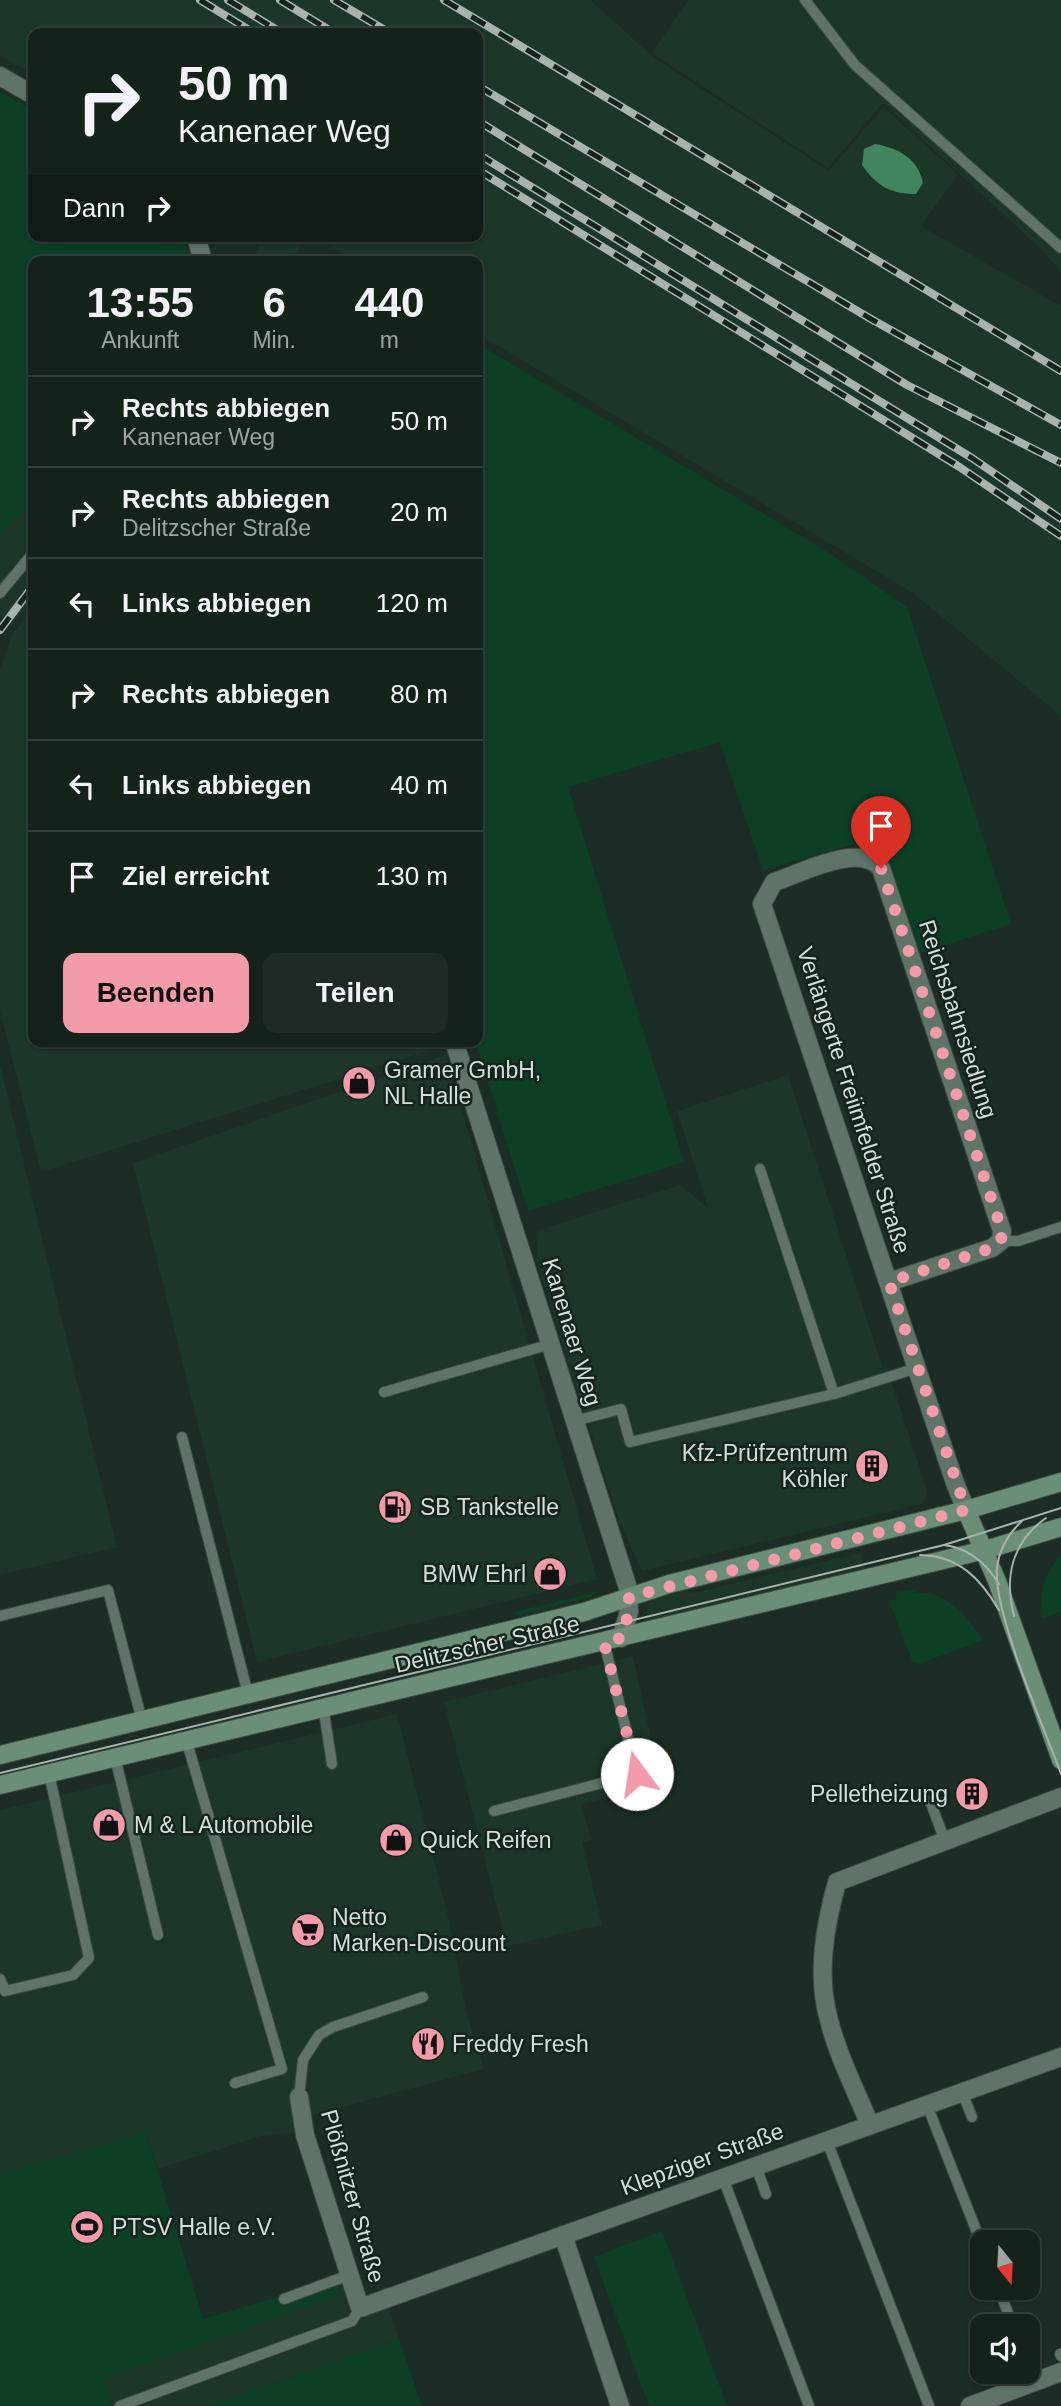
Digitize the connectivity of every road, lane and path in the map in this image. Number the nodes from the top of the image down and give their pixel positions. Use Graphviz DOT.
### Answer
graph roads {
  1 [pos="805,0"];
  2 [pos="0,76"];
  3 [pos="28,92"];
  4 [pos="1061,248"];
  5 [pos="28,559"];
  6 [pos="0,593"];
  7 [pos="762,904"];
  8 [pos="456,1047"];
  9 [pos="760,1169"];
  10 [pos="1061,1227"];
  11 [pos="1001,1241"];
  12 [pos="889,1282"];
  13 [pos="551,1345"];
  14 [pos="917,1368"];
  15 [pos="384,1392"];
  16 [pos="834,1394"];
  17 [pos="574,1421"];
  18 [pos="182,1437"];
  19 [pos="1061,1482"];
  20 [pos="966,1510"];
  21 [pos="1061,1527"];
  22 [pos="985,1550"];
  23 [pos="629,1597"];
  24 [pos="0,1616"];
  25 [pos="613,1640"];
  26 [pos="248,1694"];
  27 [pos="323,1706"];
  28 [pos="142,1721"];
  29 [pos="186,1739"];
  30 [pos="0,1755"];
  31 [pos="116,1757"];
  32 [pos="1061,1760"];
  33 [pos="332,1764"];
  34 [pos="48,1773"];
  35 [pos="0,1785"];
  36 [pos="1061,1797"];
  37 [pos="930,1801"];
  38 [pos="494,1811"];
  39 [pos="945,1841"];
  40 [pos="158,1935"];
  41 [pos="0,1979"];
  42 [pos="423,1997"];
  43 [pos="1061,2057"];
  44 [pos="235,2083"];
  45 [pos="962,2092"];
  46 [pos="299,2097"];
  47 [pos="927,2105"];
  48 [pos="972,2117"];
  49 [pos="870,2125"];
  50 [pos="298,2133"];
  51 [pos="827,2141"];
  52 [pos="756,2166"];
  53 [pos="723,2178"];
  54 [pos="766,2194"];
  55 [pos="976,2230"];
  56 [pos="563,2235"];
  57 [pos="345,2276"];
  58 [pos="284,2299"];
  59 [pos="360,2308"];
  60 [pos="1061,2372"];
  61 [pos="1040,2380"];
  62 [pos="1030,2384"];
  63 [pos="120,2406"];
  64 [pos="620,2406"];
  65 [pos="809,2406"];
  66 [pos="929,2406"];
  67 [pos="971,2406"];
  1 -- 4 [label="lane"];
  2 -- 3 [label="street"];
  5 -- 6 [label="lane"];
  7 -- 11 [label="street, Reichsbahnsiedlung"];
  7 -- 12 [label="street, Verlängerte Freiimfelder Straße"];
  8 -- 13 [label="street, Kanenaer Weg"];
  9 -- 16 [label="lane"];
  10 -- 11 [label="lane"];
  11 -- 12 [label="street"];
  12 -- 14 [label="street, Verlängerte Freiimfelder Straße"];
  13 -- 15 [label="lane"];
  13 -- 17 [label="street, Kanenaer Weg"];
  14 -- 16 [label="lane"];
  14 -- 20 [label="street, Verlängerte Freiimfelder Straße"];
  16 -- 17 [label="lane"];
  17 -- 23 [label="street, Kanenaer Weg"];
  18 -- 26 [label="lane"];
  19 -- 20 [label="main road, Delitzscher Straße"];
  20 -- 22 [label="main road"];
  20 -- 23 [label="main road, Delitzscher Straße"];
  21 -- 22 [label="main road, Delitzscher Straße"];
  22 -- 25 [label="main road, Delitzscher Straße"];
  22 -- 32 [label="main road"];
  23 -- 25 [label="street, Kanenaer Weg"];
  23 -- 26 [label="main road, Delitzscher Straße"];
  24 -- 28 [label="lane"];
  25 -- 27 [label="main road, Delitzscher Straße"];
  25 -- 38 [label="lane"];
  26 -- 28 [label="main road, Delitzscher Straße"];
  27 -- 29 [label="main road, Delitzscher Straße"];
  27 -- 33 [label="lane"];
  28 -- 30 [label="main road, Delitzscher Straße"];
  29 -- 31 [label="main road, Delitzscher Straße"];
  29 -- 44 [label="lane"];
  31 -- 34 [label="main road, Delitzscher Straße"];
  31 -- 40 [label="lane"];
  34 -- 35 [label="main road, Delitzscher Straße"];
  34 -- 41 [label="lane"];
  36 -- 39 [label="street"];
  37 -- 39 [label="lane"];
  39 -- 49 [label="street"];
  42 -- 46 [label="lane"];
  43 -- 45 [label="street, Klepziger Straße"];
  45 -- 47 [label="street, Klepziger Straße"];
  45 -- 48 [label="lane"];
  46 -- 57 [label="street, Plößnitzer Straße"];
  47 -- 49 [label="street, Klepziger Straße"];
  47 -- 55 [label="lane"];
  49 -- 51 [label="street, Klepziger Straße"];
  50 -- 57 [label="lane"];
  51 -- 52 [label="street, Klepziger Straße"];
  51 -- 66 [label="lane"];
  52 -- 53 [label="street, Klepziger Straße"];
  52 -- 54 [label="lane"];
  53 -- 56 [label="street, Klepziger Straße"];
  53 -- 65 [label="lane"];
  56 -- 59 [label="street, Klepziger Straße"];
  56 -- 64 [label="street"];
  57 -- 58 [label="lane"];
  57 -- 59 [label="street, Plößnitzer Straße"];
  59 -- 63 [label="lane"];
  60 -- 61 [label="street"];
  62 -- 67 [label="street"];
}
